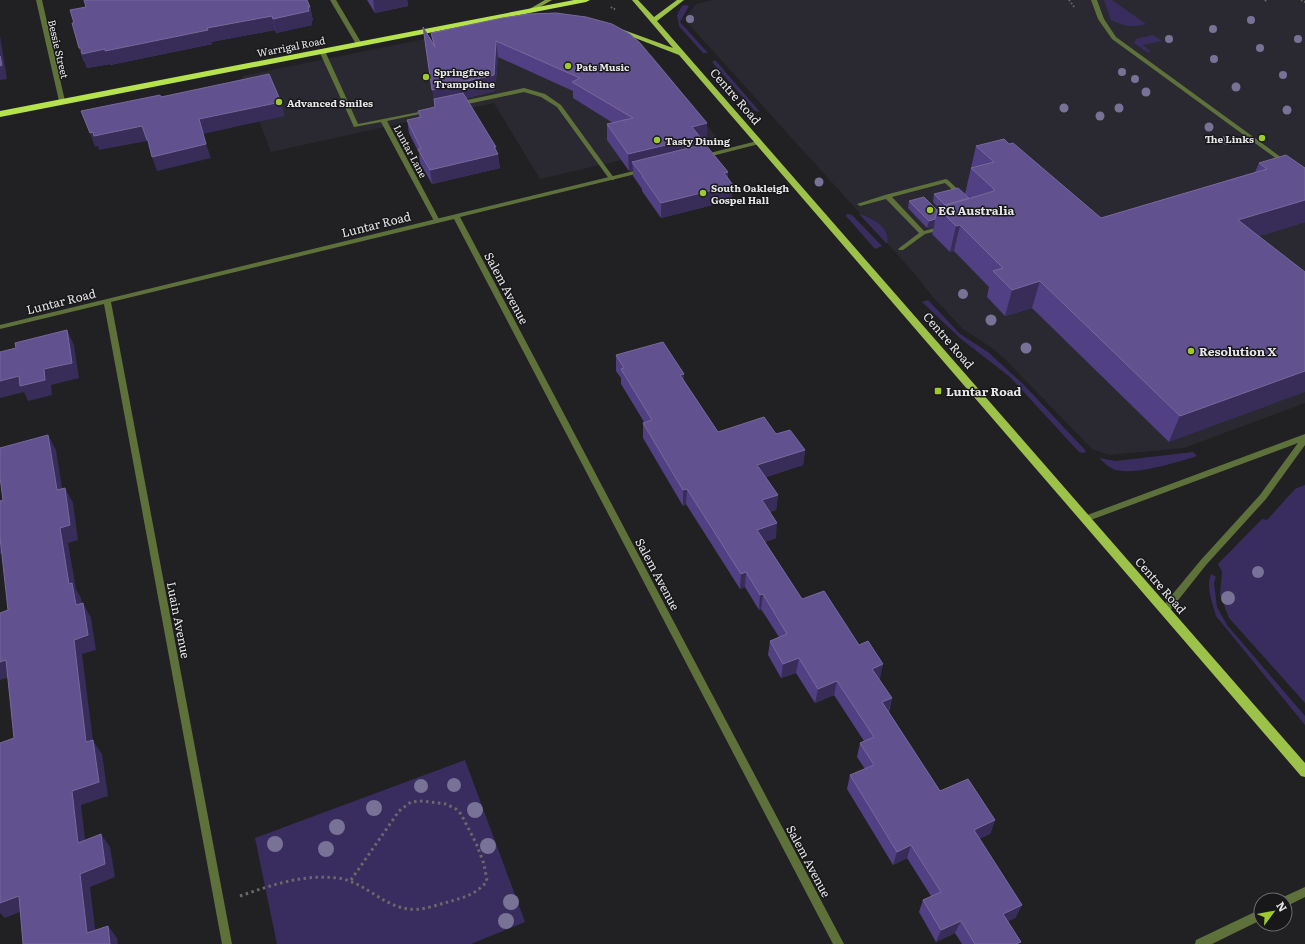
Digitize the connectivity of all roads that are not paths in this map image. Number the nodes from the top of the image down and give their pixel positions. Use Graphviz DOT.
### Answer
graph roads {
  1 [pos="39,0"];
  2 [pos="333,0"];
  3 [pos="550,0"];
  4 [pos="586,0"];
  5 [pos="635,0"];
  6 [pos="681,0"];
  7 [pos="1094,0"];
  8 [pos="529,11"];
  9 [pos="507,16"];
  10 [pos="538,17"];
  11 [pos="653,21"];
  12 [pos="613,28"];
  13 [pos="359,44"];
  14 [pos="322,51"];
  15 [pos="681,54"];
  16 [pos="62,102"];
  17 [pos="454,105"];
  18 [pos="430,110"];
  19 [pos="0,114"];
  20 [pos="383,120"];
  21 [pos="758,143"];
  22 [pos="699,157"];
  23 [pos="1290,166"];
  24 [pos="649,170"];
  25 [pos="612,179"];
  26 [pos="914,189"];
  27 [pos="919,195"];
  28 [pos="887,196"];
  29 [pos="968,201"];
  30 [pos="860,204"];
  31 [pos="456,216"];
  32 [pos="437,220"];
  33 [pos="944,221"];
  34 [pos="923,233"];
  35 [pos="901,249"];
  36 [pos="107,301"];
  37 [pos="0,327"];
  38 [pos="1305,438"];
  39 [pos="1085,519"];
  40 [pos="1165,610"];
  41 [pos="1305,772"];
  42 [pos="1305,892"];
  43 [pos="1293,898"];
  44 [pos="1253,918"];
  45 [pos="227,944"];
  46 [pos="838,944"];
  47 [pos="1200,944"];
  1 -- 16 [label="street, Bessie Street"];
  2 -- 13 [label="street"];
  3 -- 8 [label="main road"];
  4 -- 8 [label="highway, Warrigal Road"];
  5 -- 11 [label="main road, Centre Road"];
  6 -- 11 [label="main road"];
  7 -- 23 [label="street"];
  8 -- 9 [label="highway, Warrigal Road"];
  9 -- 10 [label="main road"];
  9 -- 13 [label="highway, Warrigal Road"];
  11 -- 15 [label="main road, Centre Road"];
  12 -- 15 [label="main road"];
  13 -- 14 [label="highway, Warrigal Road"];
  14 -- 16 [label="highway, Warrigal Road"];
  14 -- 20 [label="street"];
  15 -- 21 [label="main road, Centre Road"];
  16 -- 19 [label="highway, Warrigal Road"];
  17 -- 25 [label="street"];
  18 -- 20 [label="street, Luntar Lane"];
  20 -- 32 [label="street, Luntar Lane"];
  21 -- 22 [label="street"];
  21 -- 39 [label="main road, Centre Road"];
  24 -- 25 [label="street, Luntar Road"];
  25 -- 31 [label="street, Luntar Road"];
  26 -- 27 [label="street"];
  26 -- 28 [label="street"];
  26 -- 29 [label="street"];
  28 -- 30 [label="street"];
  28 -- 34 [label="street"];
  31 -- 32 [label="street, Luntar Road"];
  31 -- 46 [label="street, Salem Avenue"];
  32 -- 36 [label="street, Luntar Road"];
  33 -- 34 [label="street"];
  34 -- 35 [label="street"];
  36 -- 37 [label="street, Luntar Road"];
  36 -- 45 [label="street, Luain Avenue"];
  38 -- 39 [label="street"];
  38 -- 40 [label="street"];
  39 -- 40 [label="main road, Centre Road"];
  40 -- 41 [label="main road, Centre Road"];
  42 -- 43 [label="street"];
  44 -- 47 [label="street"];
}
